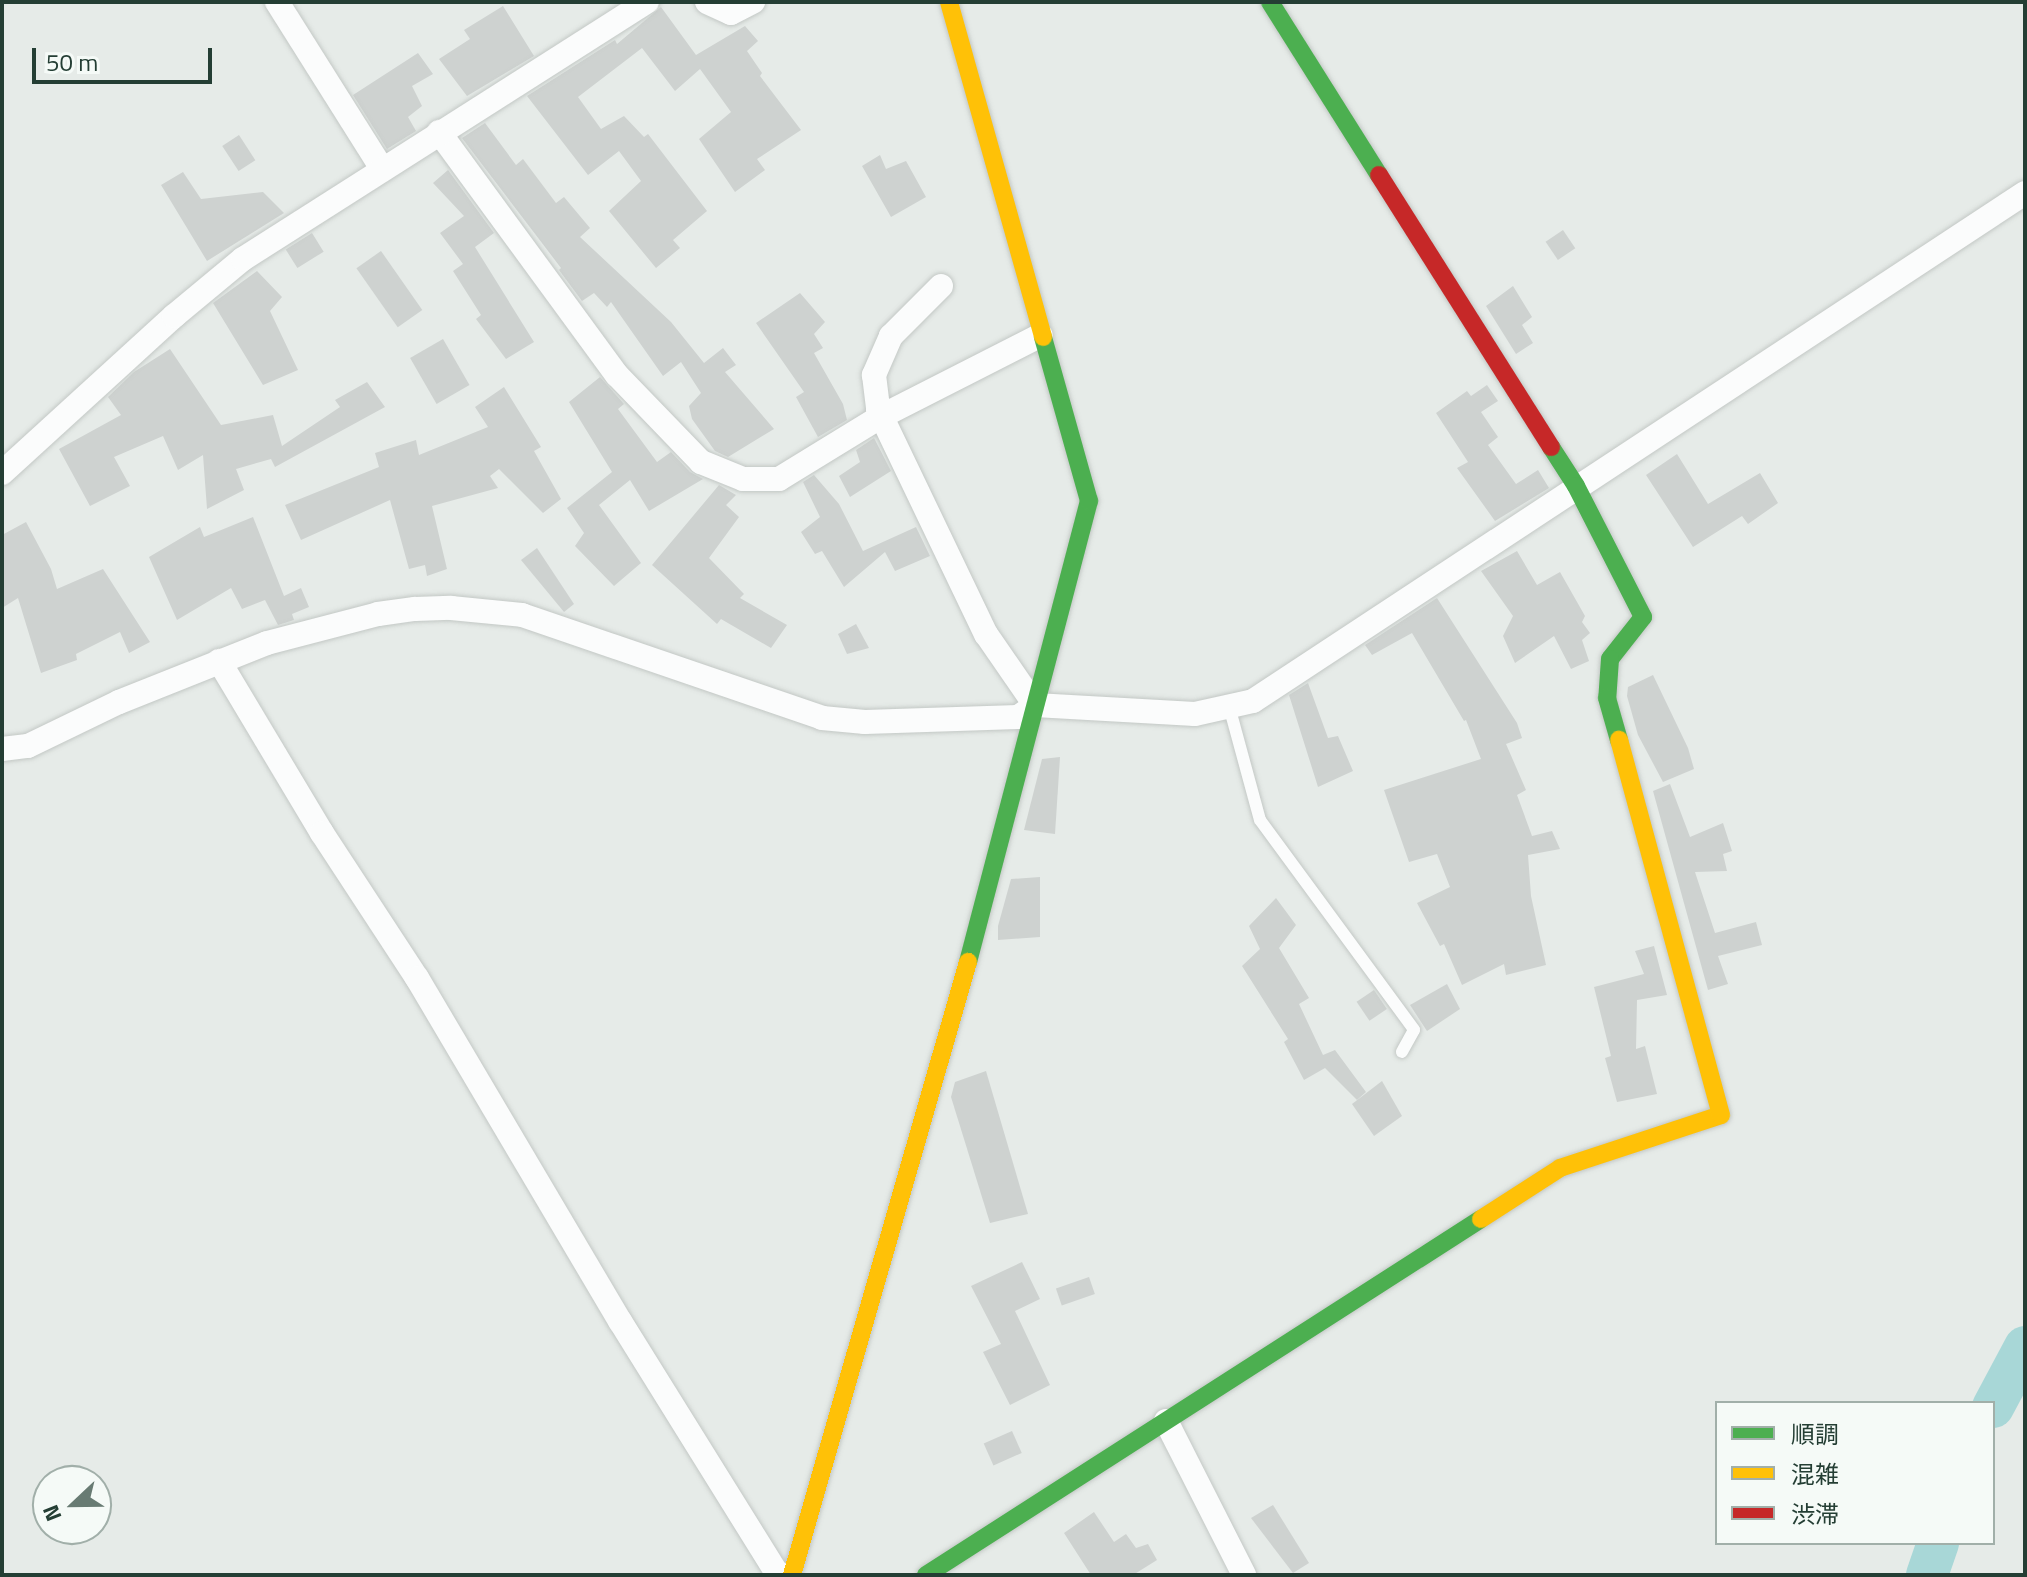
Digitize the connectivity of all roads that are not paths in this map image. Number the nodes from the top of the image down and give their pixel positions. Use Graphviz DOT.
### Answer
graph roads {
  1 [pos="277,2"];
  2 [pos="647,2"];
  3 [pos="707,2"];
  4 [pos="753,2"];
  5 [pos="949,2"];
  6 [pos="1270,2"];
  7 [pos="439,132"];
  8 [pos="382,169"];
  9 [pos="2025,193"];
  10 [pos="941,286"];
  11 [pos="1041,335"];
  12 [pos="882,416"];
  13 [pos="2,473"];
  14 [pos="1576,486"];
  15 [pos="219,661"];
  16 [pos="1035,705"];
  17 [pos="1229,706"];
  18 [pos="2,749"];
  19 [pos="1402,1052"];
  20 [pos="1166,1421"];
  21 [pos="782,1575"];
  22 [pos="792,1575"];
  23 [pos="926,1575"];
  24 [pos="1244,1575"];
  1 -- 8 [label="street"];
  2 -- 7 [label="street"];
  3 -- 4 [label="street"];
  5 -- 11 [label="street"];
  6 -- 14 [label="street"];
  7 -- 8 [label="street"];
  7 -- 12 [label="street"];
  8 -- 13 [label="street"];
  9 -- 14 [label="street"];
  10 -- 12 [label="street"];
  11 -- 12 [label="street"];
  11 -- 16 [label="street"];
  12 -- 16 [label="street"];
  14 -- 17 [label="street"];
  14 -- 20 [label="street"];
  15 -- 16 [label="street"];
  15 -- 18 [label="street"];
  15 -- 21 [label="street"];
  16 -- 17 [label="street"];
  16 -- 22 [label="street"];
  17 -- 19 [label="lane"];
  20 -- 23 [label="street"];
  20 -- 24 [label="street"];
}
